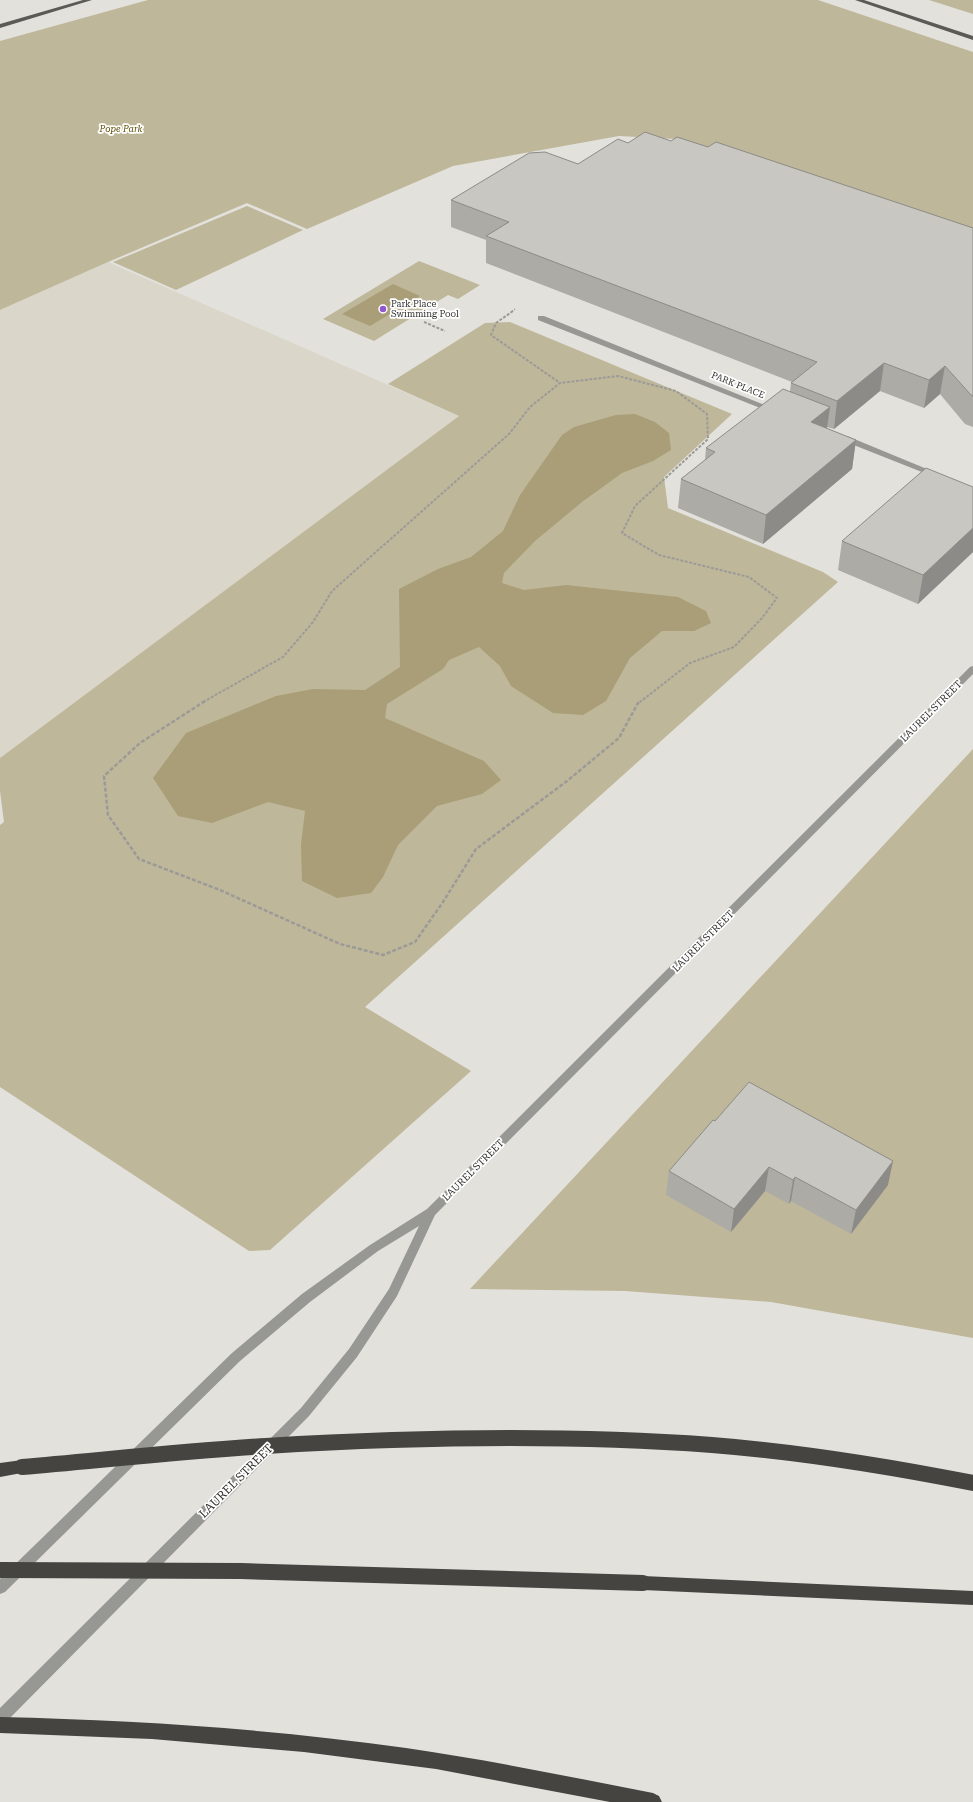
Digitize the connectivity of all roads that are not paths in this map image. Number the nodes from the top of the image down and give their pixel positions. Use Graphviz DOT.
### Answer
graph roads {
  1 [pos="89,0"];
  2 [pos="858,0"];
  3 [pos="0,26"];
  4 [pos="973,38"];
  5 [pos="541,318"];
  6 [pos="783,414"];
  7 [pos="834,434"];
  8 [pos="944,478"];
  9 [pos="973,669"];
  10 [pos="431,1212"];
  11 [pos="0,1470"];
  12 [pos="973,1483"];
  13 [pos="0,1570"];
  14 [pos="0,1588"];
  15 [pos="973,1598"];
  16 [pos="0,1718"];
  17 [pos="0,1725"];
  18 [pos="653,1802"];
  1 -- 3 [label="main road"];
  2 -- 4 [label="main road"];
  5 -- 6 [label="street, PARK PLACE"];
  7 -- 8 [label="street"];
  9 -- 10 [label="street, LAUREL STREET"];
  10 -- 14 [label="street, LAUREL STREET"];
  10 -- 16 [label="street, LAUREL STREET"];
  11 -- 12 [label="highway, bridge"];
  13 -- 15 [label="highway, bridge"];
  17 -- 18 [label="highway"];
}
